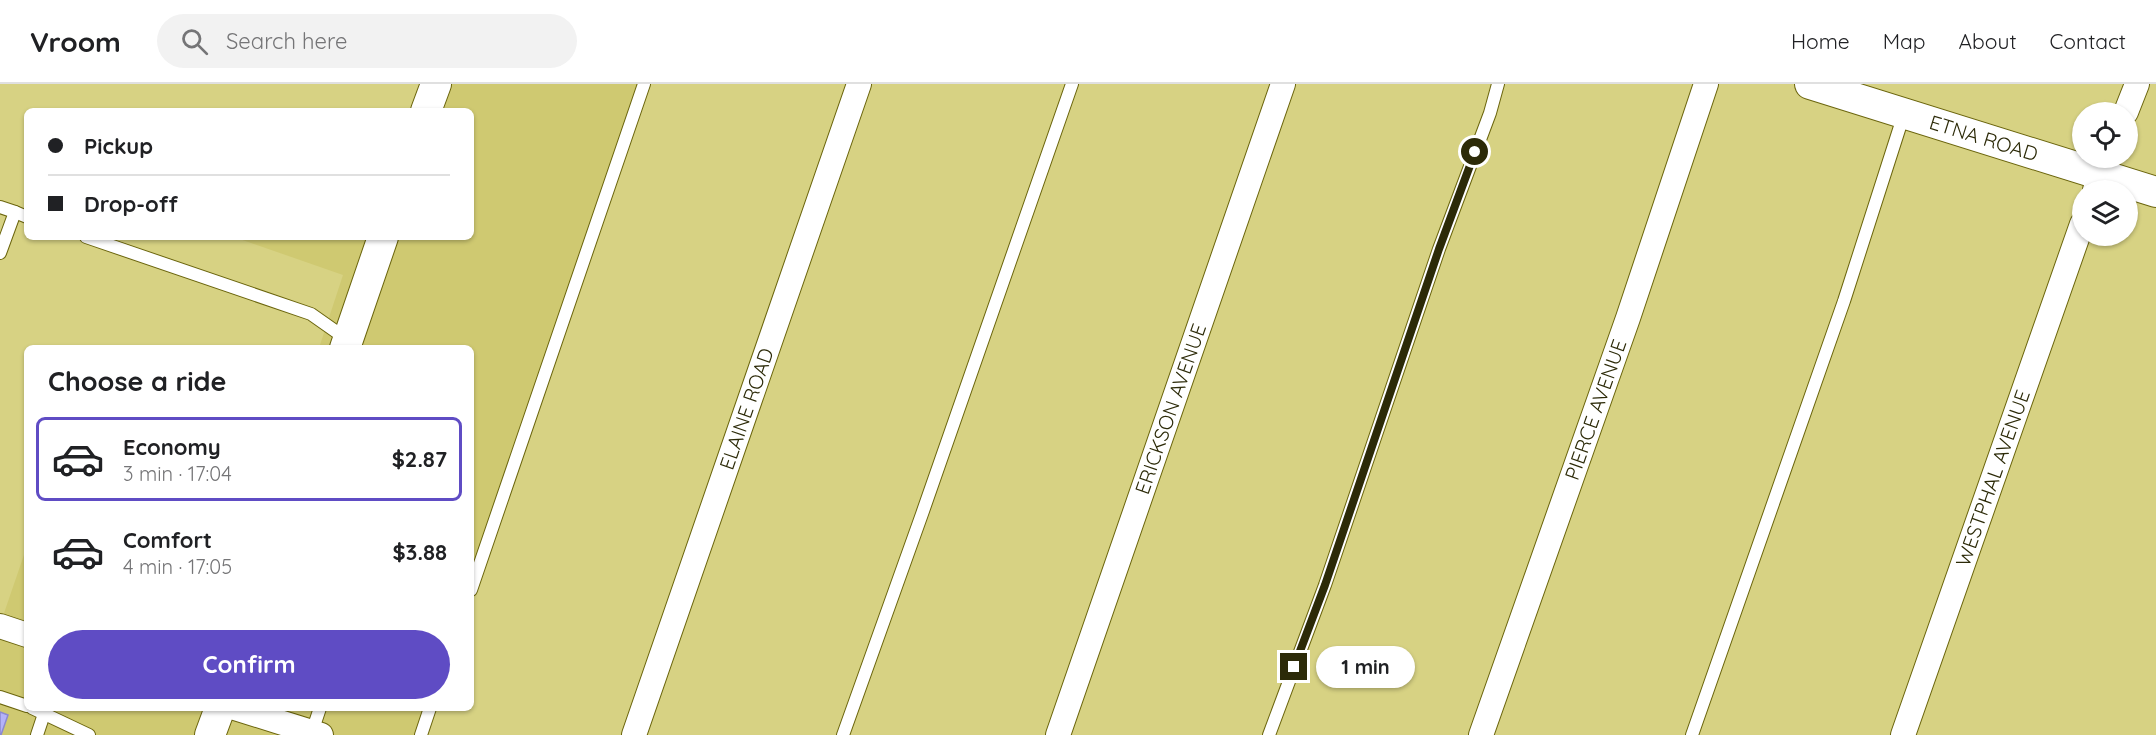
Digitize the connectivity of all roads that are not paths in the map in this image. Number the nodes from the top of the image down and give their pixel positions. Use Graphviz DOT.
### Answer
graph roads {
  1 [pos="436,84"];
  2 [pos="644,84"];
  3 [pos="859,84"];
  4 [pos="1072,84"];
  5 [pos="1283,84"];
  6 [pos="1498,84"];
  7 [pos="1706,84"];
  8 [pos="1810,84"];
  9 [pos="2137,84"];
  10 [pos="2130,102"];
  11 [pos="427,108"];
  12 [pos="1904,113"];
  13 [pos="2101,174"];
  14 [pos="2156,192"];
  15 [pos="0,207"];
  16 [pos="15,212"];
  17 [pos="24,216"];
  18 [pos="95,240"];
  19 [pos="382,240"];
  20 [pos="2074,246"];
  21 [pos="0,253"];
  22 [pos="346,344"];
  23 [pos="474,581"];
  24 [pos="0,626"];
  25 [pos="24,634"];
  26 [pos="0,697"];
  27 [pos="24,705"];
  28 [pos="46,711"];
  29 [pos="48,711"];
  30 [pos="219,711"];
  31 [pos="244,711"];
  32 [pos="320,711"];
  33 [pos="429,711"];
  34 [pos="316,734"];
  35 [pos="37,735"];
  36 [pos="89,735"];
  37 [pos="210,735"];
  38 [pos="421,735"];
  39 [pos="634,735"];
  40 [pos="843,735"];
  41 [pos="1058,735"];
  42 [pos="1269,735"];
  43 [pos="1481,735"];
  44 [pos="1692,735"];
  45 [pos="1903,735"];
  1 -- 11 [label="street"];
  2 -- 23 [label="lane"];
  3 -- 39 [label="street, ELAINE ROAD"];
  4 -- 40 [label="lane"];
  5 -- 41 [label="street, ERICKSON AVENUE"];
  6 -- 42 [label="lane"];
  7 -- 43 [label="street, PIERCE AVENUE"];
  8 -- 12 [label="street, ETNA ROAD"];
  9 -- 10 [label="street"];
  12 -- 13 [label="street, ETNA ROAD"];
  12 -- 44 [label="lane"];
  13 -- 14 [label="street, ETNA ROAD"];
  15 -- 16 [label="lane"];
  16 -- 17 [label="lane"];
  16 -- 21 [label="lane"];
  18 -- 22 [label="lane"];
  19 -- 22 [label="street"];
  20 -- 45 [label="street, WESTPHAL AVENUE"];
  24 -- 25 [label="street"];
  26 -- 27 [label="lane"];
  28 -- 35 [label="lane"];
  29 -- 36 [label="lane"];
  30 -- 37 [label="street"];
  31 -- 34 [label="street"];
  32 -- 34 [label="lane"];
  33 -- 38 [label="lane"];
}
